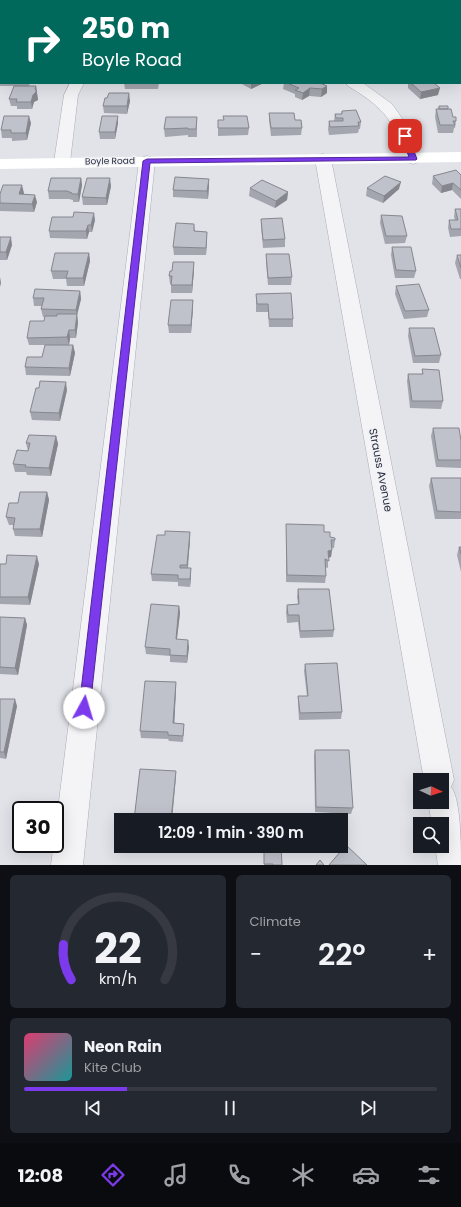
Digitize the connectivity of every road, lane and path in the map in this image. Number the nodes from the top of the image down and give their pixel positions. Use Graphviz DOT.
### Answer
graph roads {
  1 [pos="76,84"];
  2 [pos="355,84"];
  3 [pos="461,157"];
  4 [pos="413,159"];
  5 [pos="323,160"];
  6 [pos="147,161"];
  7 [pos="62,162"];
  8 [pos="0,164"];
  9 [pos="438,773"];
  10 [pos="444,809"];
  11 [pos="67,865"];
  12 [pos="454,865"];
  1 -- 7 [label="street"];
  2 -- 4 [label="street"];
  3 -- 4 [label="street, Boyle Road"];
  4 -- 5 [label="street, Boyle Road"];
  5 -- 6 [label="street, Boyle Road"];
  5 -- 9 [label="street, Strauss Avenue"];
  6 -- 7 [label="street, Boyle Road"];
  6 -- 11 [label="street"];
  7 -- 8 [label="street, Boyle Road"];
  10 -- 12 [label="street"];
}
